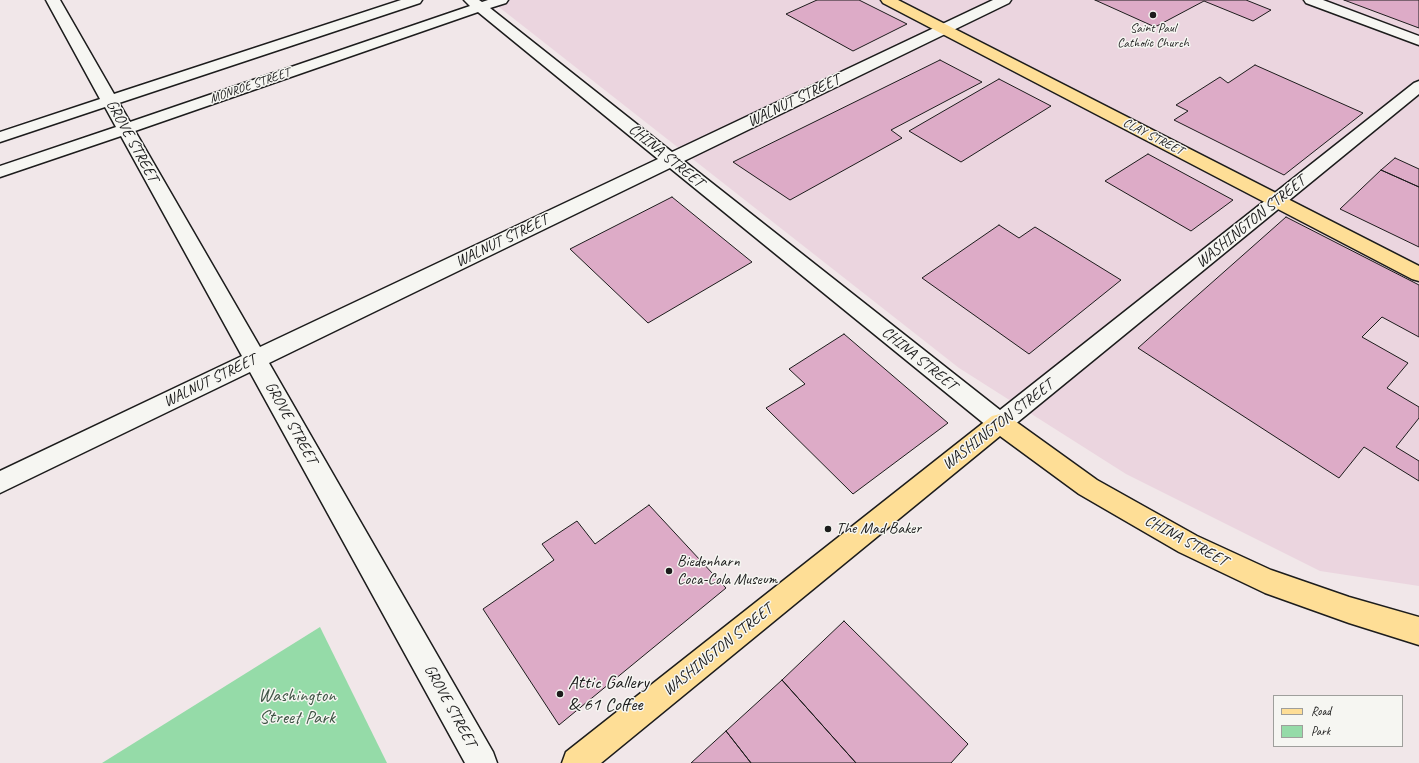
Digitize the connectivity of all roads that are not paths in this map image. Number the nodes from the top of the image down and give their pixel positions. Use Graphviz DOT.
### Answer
graph roads {
  1 [pos="53,0"];
  2 [pos="416,0"];
  3 [pos="501,0"];
  4 [pos="888,0"];
  5 [pos="1004,0"];
  6 [pos="1311,0"];
  7 [pos="475,4"];
  8 [pos="944,29"];
  9 [pos="1419,41"];
  10 [pos="1419,86"];
  11 [pos="110,100"];
  12 [pos="125,129"];
  13 [pos="0,137"];
  14 [pos="671,160"];
  15 [pos="0,172"];
  16 [pos="1277,201"];
  17 [pos="1419,274"];
  18 [pos="255,360"];
  19 [pos="1000,423"];
  20 [pos="0,482"];
  21 [pos="1419,631"];
  22 [pos="482,763"];
  23 [pos="577,763"];
  1 -- 11 [label="street, GROVE STREET"];
  2 -- 11 [label="street, MONROE STREET"];
  3 -- 7 [label="street, MONROE STREET"];
  4 -- 8 [label="main road, CLAY STREET"];
  5 -- 8 [label="street, WALNUT STREET"];
  6 -- 9 [label="street"];
  7 -- 12 [label="street, MONROE STREET"];
  7 -- 14 [label="street, CHINA STREET"];
  8 -- 14 [label="street, WALNUT STREET"];
  8 -- 16 [label="main road, CLAY STREET"];
  10 -- 16 [label="street, WASHINGTON STREET"];
  11 -- 12 [label="street, GROVE STREET"];
  11 -- 13 [label="street, MONROE STREET"];
  12 -- 15 [label="street, MONROE STREET"];
  12 -- 18 [label="street, GROVE STREET"];
  14 -- 18 [label="street, WALNUT STREET"];
  14 -- 19 [label="street, CHINA STREET"];
  16 -- 17 [label="main road, CLAY STREET"];
  16 -- 19 [label="street, WASHINGTON STREET"];
  18 -- 20 [label="street, WALNUT STREET"];
  18 -- 22 [label="street, GROVE STREET"];
  19 -- 21 [label="main road, CHINA STREET"];
  19 -- 23 [label="main road, WASHINGTON STREET"];
}
